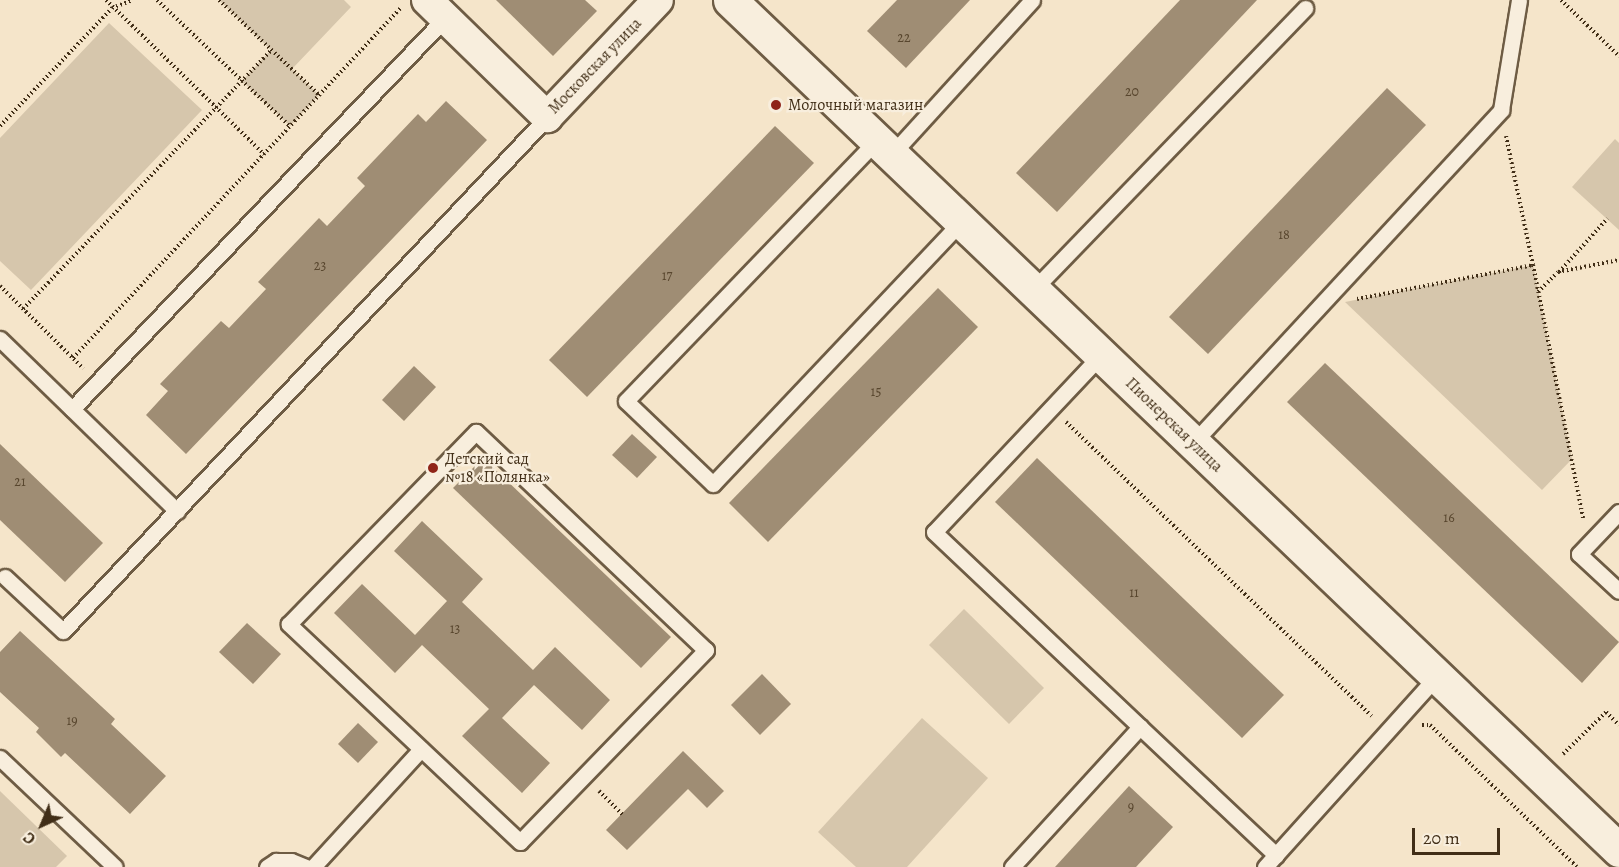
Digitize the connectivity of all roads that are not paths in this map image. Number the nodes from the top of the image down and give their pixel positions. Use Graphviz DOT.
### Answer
graph roads {
  1 [pos="658,0"];
  2 [pos="1032,0"];
  3 [pos="1519,0"];
  4 [pos="746,5"];
  5 [pos="1305,8"];
  6 [pos="436,9"];
  7 [pos="547,117"];
  8 [pos="884,147"];
  9 [pos="962,221"];
  10 [pos="1033,290"];
  11 [pos="0,339"];
  12 [pos="1101,355"];
  13 [pos="72,409"];
  14 [pos="1193,443"];
  15 [pos="177,511"];
  16 [pos="1619,512"];
  17 [pos="2,577"];
  18 [pos="1619,591"];
  19 [pos="1436,677"];
  20 [pos="1140,727"];
  21 [pos="421,749"];
  22 [pos="0,758"];
  23 [pos="1619,850"];
  24 [pos="1276,855"];
  25 [pos="115,867"];
  26 [pos="267,867"];
  27 [pos="306,867"];
  28 [pos="313,867"];
  29 [pos="1012,867"];
  30 [pos="1265,867"];
  1 -- 7 [label="street, Московская улица"];
  2 -- 8 [label="lane"];
  3 -- 14 [label="lane"];
  4 -- 8 [label="street, Пионерская улица"];
  5 -- 10 [label="lane"];
  6 -- 7 [label="street, Московская улица"];
  6 -- 13 [label="lane"];
  7 -- 15 [label="lane"];
  8 -- 9 [label="street, Пионерская улица"];
  8 -- 9 [label="lane"];
  9 -- 10 [label="street, Пионерская улица"];
  10 -- 12 [label="street, Пионерская улица"];
  11 -- 13 [label="lane"];
  12 -- 14 [label="street, Пионерская улица"];
  12 -- 20 [label="lane"];
  13 -- 15 [label="lane"];
  14 -- 19 [label="street, Пионерская улица"];
  15 -- 17 [label="lane"];
  16 -- 18 [label="lane"];
  19 -- 23 [label="street, Пионерская улица"];
  19 -- 24 [label="lane"];
  20 -- 24 [label="lane"];
  20 -- 29 [label="lane"];
  21 -- 21 [label="lane"];
  21 -- 28 [label="lane"];
  22 -- 25 [label="lane"];
  24 -- 30 [label="lane"];
  26 -- 27 [label="lane"];
}
